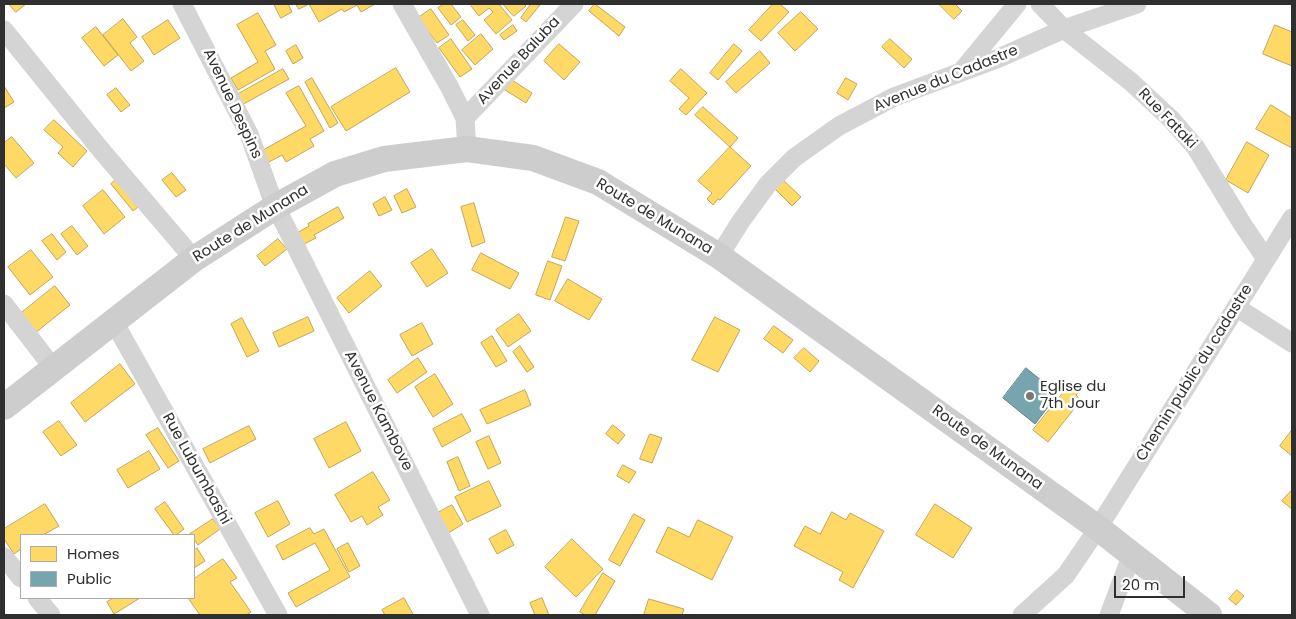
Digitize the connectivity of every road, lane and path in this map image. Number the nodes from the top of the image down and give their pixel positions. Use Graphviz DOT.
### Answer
graph roads {
  1 [pos="182,4"];
  2 [pos="402,4"];
  3 [pos="574,4"];
  4 [pos="1017,4"];
  5 [pos="1040,4"];
  6 [pos="1137,4"];
  7 [pos="1064,29"];
  8 [pos="4,30"];
  9 [pos="960,73"];
  10 [pos="465,118"];
  11 [pos="467,148"];
  12 [pos="275,207"];
  13 [pos="1292,218"];
  14 [pos="720,256"];
  15 [pos="1266,259"];
  16 [pos="194,260"];
  17 [pos="4,304"];
  18 [pos="1236,307"];
  19 [pos="114,322"];
  20 [pos="1292,343"];
  21 [pos="54,369"];
  22 [pos="4,407"];
  23 [pos="1098,528"];
  24 [pos="1132,554"];
  25 [pos="4,557"];
  26 [pos="20,577"];
  27 [pos="38,599"];
  28 [pos="51,615"];
  29 [pos="278,615"];
  30 [pos="480,615"];
  31 [pos="1022,615"];
  32 [pos="1109,615"];
  33 [pos="1209,615"];
  1 -- 12 [label="street, Avenue Despins"];
  2 -- 10 [label="street"];
  3 -- 10 [label="street, Avenue Baluba"];
  4 -- 9 [label="street"];
  5 -- 7 [label="street, Rue Fataki"];
  6 -- 7 [label="street, Avenue du Cadastre"];
  7 -- 9 [label="street, Avenue du Cadastre"];
  7 -- 15 [label="street, Rue Fataki"];
  8 -- 16 [label="street"];
  9 -- 14 [label="street, Avenue du Cadastre"];
  10 -- 11 [label="street"];
  11 -- 12 [label="main road, Route de Munana"];
  11 -- 14 [label="main road, Route de Munana"];
  12 -- 16 [label="main road, Route de Munana"];
  12 -- 30 [label="street, Avenue Kambove"];
  13 -- 15 [label="street, Chemin public du cadastre"];
  14 -- 23 [label="main road, Route de Munana"];
  15 -- 18 [label="street, Chemin public du cadastre"];
  16 -- 19 [label="main road, Route de Munana"];
  17 -- 21 [label="street"];
  18 -- 20 [label="street"];
  18 -- 23 [label="street, Chemin public du cadastre"];
  19 -- 21 [label="main road, Route de Munana"];
  19 -- 29 [label="street, Rue Lubumbashi"];
  21 -- 22 [label="main road, Route de Munana"];
  23 -- 24 [label="main road, Route de Munana"];
  23 -- 31 [label="street, Chemin public du cadastre"];
  24 -- 32 [label="street"];
  24 -- 33 [label="main road, Route de Munana"];
  25 -- 26 [label="street"];
  27 -- 28 [label="street"];
}
